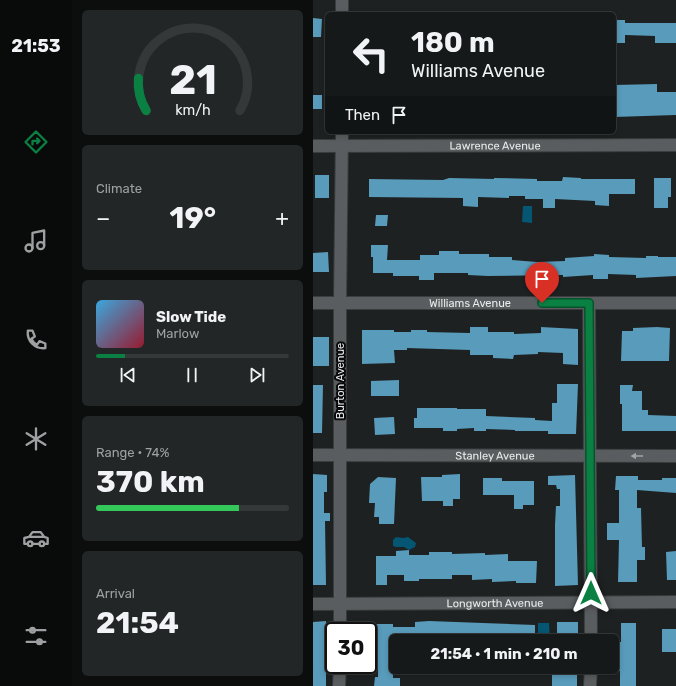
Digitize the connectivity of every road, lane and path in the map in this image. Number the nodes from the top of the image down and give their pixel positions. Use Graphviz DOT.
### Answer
graph roads {
  1 [pos="342,0"];
  2 [pos="342,12"];
  3 [pos="342,134"];
  4 [pos="676,145"];
  5 [pos="313,146"];
  6 [pos="342,146"];
  7 [pos="313,303"];
  8 [pos="340,303"];
  9 [pos="589,303"];
  10 [pos="676,303"];
  11 [pos="313,455"];
  12 [pos="341,455"];
  13 [pos="590,456"];
  14 [pos="676,456"];
  15 [pos="676,602"];
  16 [pos="591,603"];
  17 [pos="313,604"];
  18 [pos="341,604"];
  19 [pos="340,622"];
  20 [pos="591,634"];
  21 [pos="340,674"];
  22 [pos="591,674"];
  23 [pos="339,686"];
  24 [pos="591,686"];
  1 -- 2 [label="street"];
  3 -- 6 [label="street, Burton Avenue"];
  4 -- 6 [label="street, Lawrence Avenue"];
  5 -- 6 [label="street, Lawrence Avenue"];
  6 -- 8 [label="street, Burton Avenue"];
  7 -- 8 [label="street, Williams Avenue"];
  8 -- 9 [label="street, Williams Avenue"];
  8 -- 12 [label="street, Burton Avenue"];
  9 -- 10 [label="street, Williams Avenue"];
  9 -- 13 [label="street"];
  11 -- 12 [label="street, Stanley Avenue"];
  12 -- 13 [label="street, Stanley Avenue"];
  12 -- 18 [label="street, Burton Avenue"];
  14 -- 13 [label="street, Stanley Avenue, one-way"];
  13 -- 16 [label="street"];
  15 -- 16 [label="street, Longworth Avenue"];
  16 -- 18 [label="street, Longworth Avenue"];
  16 -- 20 [label="street"];
  17 -- 18 [label="street, Longworth Avenue"];
  18 -- 19 [label="street, Burton Avenue"];
  21 -- 23 [label="street"];
  22 -- 24 [label="street"];
}
